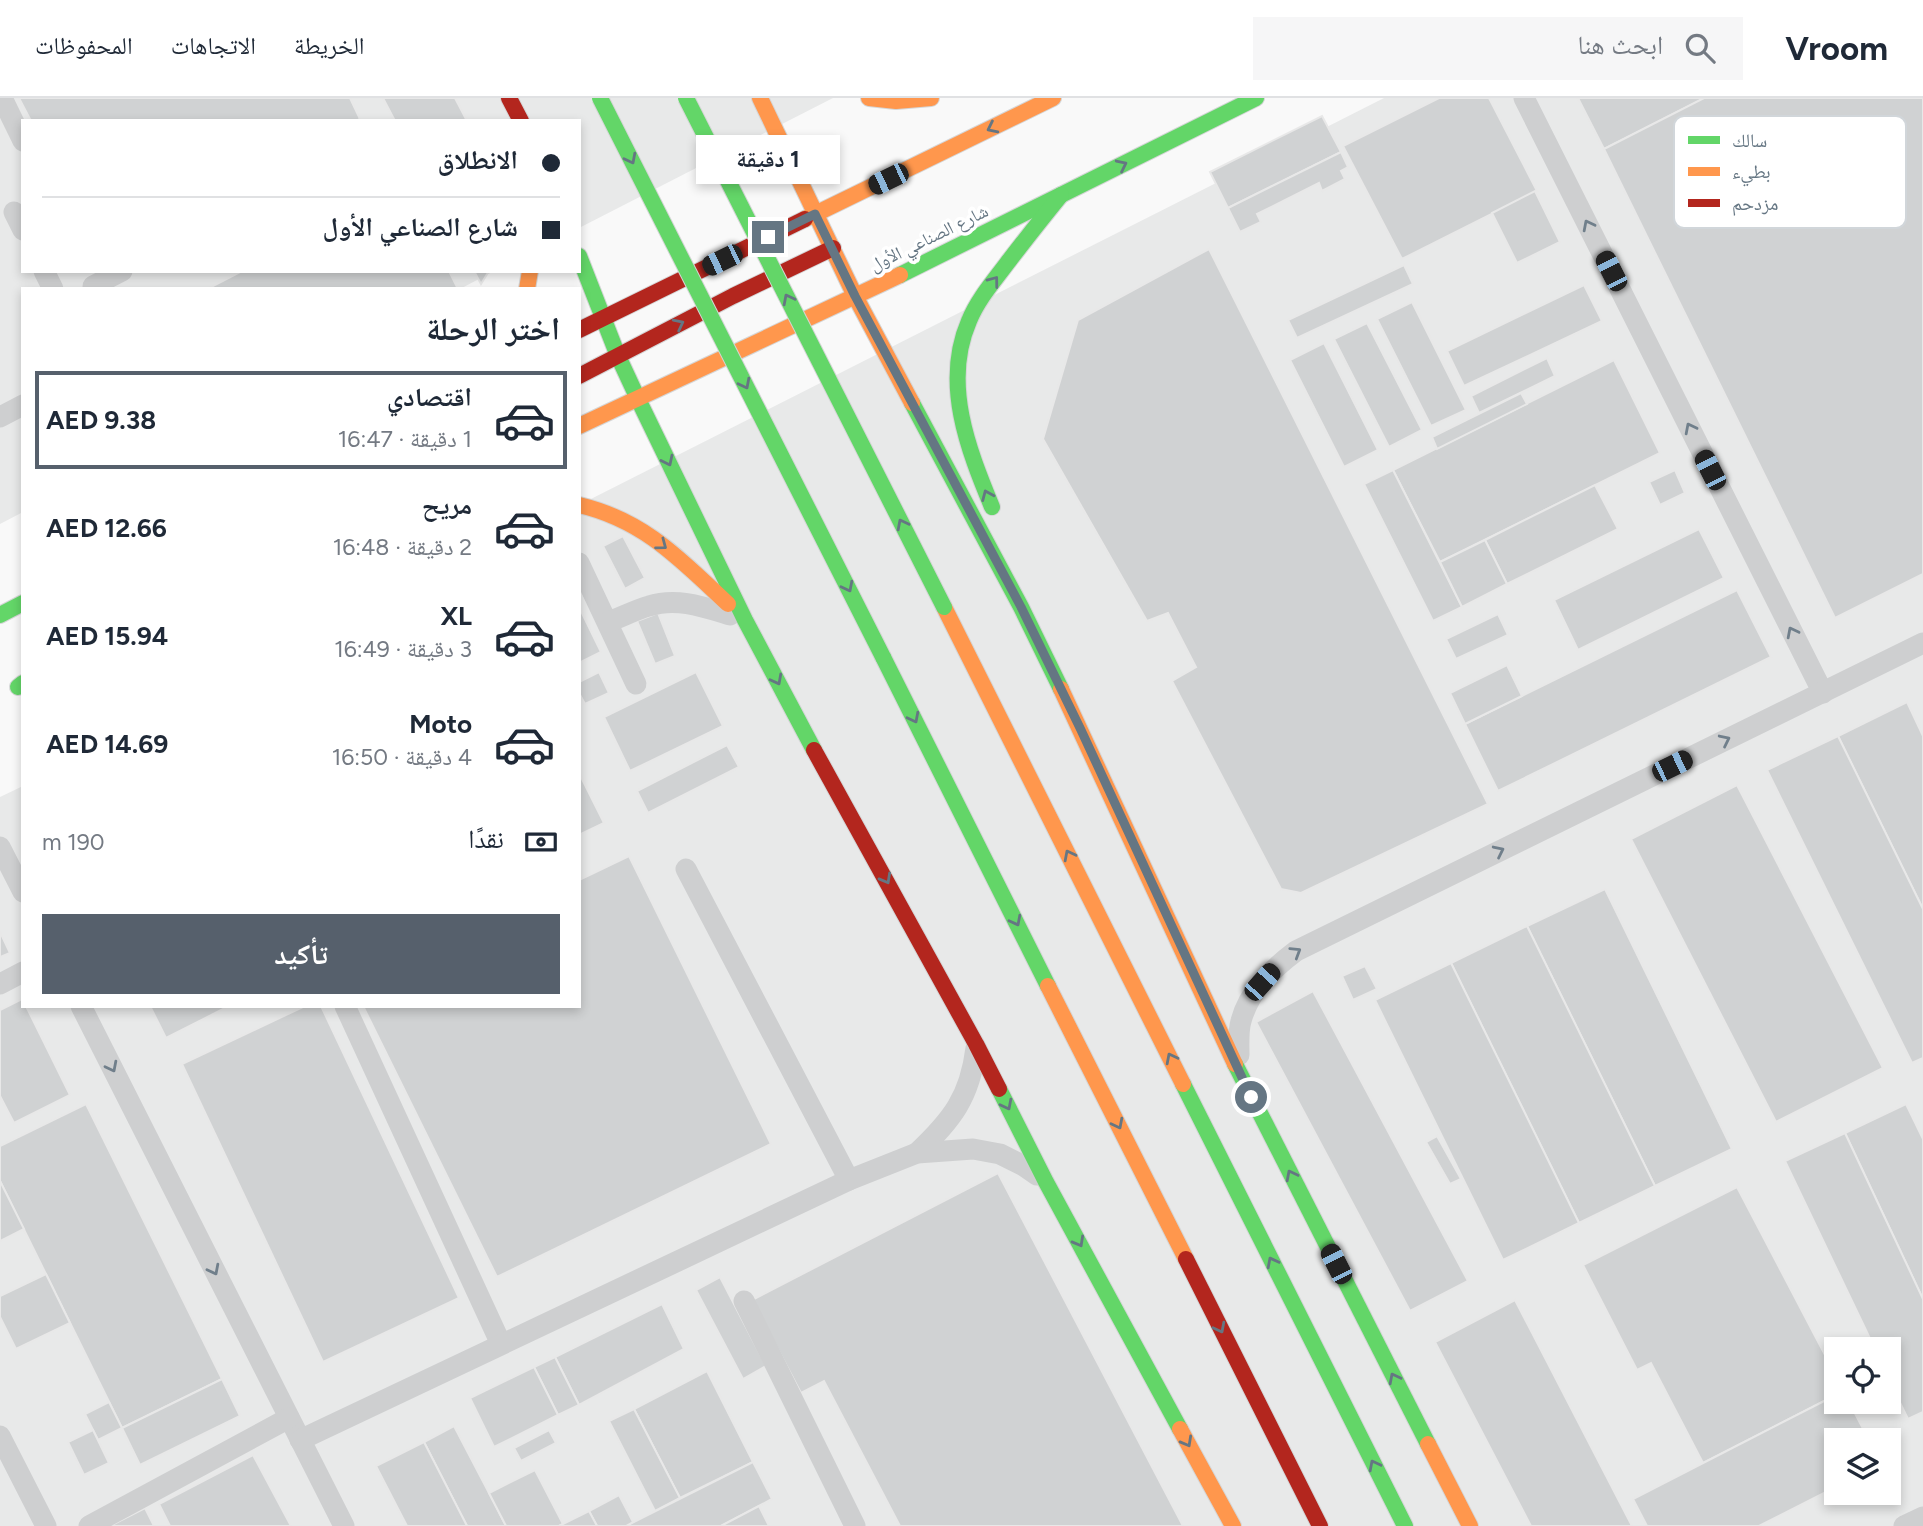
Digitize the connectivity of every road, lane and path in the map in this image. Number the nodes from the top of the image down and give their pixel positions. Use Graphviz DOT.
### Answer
graph roads {
  1 [pos="2,98"];
  2 [pos="509,98"];
  3 [pos="600,98"];
  4 [pos="686,98"];
  5 [pos="760,98"];
  6 [pos="869,98"];
  7 [pos="931,98"];
  8 [pos="1053,98"];
  9 [pos="1256,98"];
  10 [pos="1524,98"];
  11 [pos="519,119"];
  12 [pos="21,137"];
  13 [pos="1061,195"];
  14 [pos="815,214"];
  15 [pos="832,248"];
  16 [pos="581,261"];
  17 [pos="116,273"];
  18 [pos="92,282"];
  19 [pos="855,296"];
  20 [pos="605,318"];
  21 [pos="581,329"];
  22 [pos="618,356"];
  23 [pos="581,375"];
  24 [pos="638,399"];
  25 [pos="21,406"];
  26 [pos="0,416"];
  27 [pos="581,425"];
  28 [pos="581,506"];
  29 [pos="999,527"];
  30 [pos="1007,547"];
  31 [pos="581,567"];
  32 [pos="21,604"];
  33 [pos="1021,607"];
  34 [pos="0,615"];
  35 [pos="745,620"];
  36 [pos="608,622"];
  37 [pos="1923,643"];
  38 [pos="636,684"];
  39 [pos="21,685"];
  40 [pos="1823,693"];
  41 [pos="0,696"];
  42 [pos="0,847"];
  43 [pos="686,869"];
  44 [pos="21,888"];
  45 [pos="21,973"];
  46 [pos="0,984"];
  47 [pos="82,1008"];
  48 [pos="346,1008"];
  49 [pos="976,1044"];
  50 [pos="1238,1073"];
  51 [pos="917,1153"];
  52 [pos="849,1180"];
  53 [pos="1046,1182"];
  54 [pos="744,1301"];
  55 [pos="501,1344"];
  56 [pos="289,1418"];
  57 [pos="0,1436"];
  58 [pos="300,1440"];
  59 [pos="1923,1517"];
  60 [pos="46,1526"];
  61 [pos="89,1526"];
  62 [pos="344,1526"];
  63 [pos="855,1526"];
  64 [pos="1233,1526"];
  65 [pos="1320,1526"];
  66 [pos="1405,1526"];
  67 [pos="1470,1526"];
  68 [pos="1904,1526"];
  1 -- 12 [label="lane"];
  2 -- 11 [label="main road"];
  3 -- 65 [label="main road, one-way, bridge"];
  66 -- 4 [label="main road, one-way, bridge"];
  5 -- 14 [label="main road"];
  6 -- 7 [label="main road"];
  8 -- 14 [label="main road, one-way"];
  13 -- 9 [label="main road, شارع الصناعي الأول, one-way"];
  40 -- 10 [label="lane, one-way"];
  13 -- 19 [label="main road, شارع الصناعي الأول"];
  29 -- 13 [label="main road, one-way"];
  14 -- 15 [label="main road"];
  14 -- 20 [label="main road"];
  15 -- 19 [label="main road"];
  22 -- 15 [label="main road, one-way"];
  16 -- 20 [label="main road"];
  17 -- 18 [label="lane"];
  19 -- 24 [label="main road, شارع الصناعي الأول"];
  19 -- 33 [label="main road"];
  20 -- 21 [label="main road"];
  20 -- 22 [label="main road"];
  22 -- 23 [label="main road"];
  22 -- 24 [label="main road"];
  24 -- 27 [label="main road, شارع الصناعي الأول"];
  24 -- 35 [label="main road, one-way"];
  25 -- 26 [label="lane"];
  28 -- 35 [label="main road, one-way"];
  30 -- 33 [label="main road"];
  31 -- 36 [label="lane"];
  32 -- 34 [label="main road"];
  33 -- 50 [label="main road"];
  35 -- 36 [label="lane"];
  35 -- 49 [label="main road, one-way"];
  36 -- 38 [label="lane"];
  37 -- 40 [label="lane"];
  39 -- 41 [label="main road"];
  50 -- 40 [label="lane, one-way"];
  42 -- 44 [label="lane"];
  43 -- 52 [label="lane"];
  45 -- 46 [label="lane"];
  47 -- 56 [label="lane, one-way"];
  48 -- 55 [label="lane"];
  49 -- 51 [label="lane"];
  49 -- 53 [label="main road, one-way"];
  67 -- 50 [label="main road, one-way"];
  51 -- 52 [label="lane"];
  51 -- 53 [label="lane"];
  52 -- 55 [label="lane"];
  53 -- 64 [label="main road, one-way"];
  54 -- 63 [label="lane"];
  55 -- 58 [label="lane"];
  56 -- 58 [label="lane"];
  56 -- 61 [label="lane"];
  57 -- 60 [label="lane"];
  58 -- 62 [label="lane"];
  59 -- 68 [label="lane"];
}
